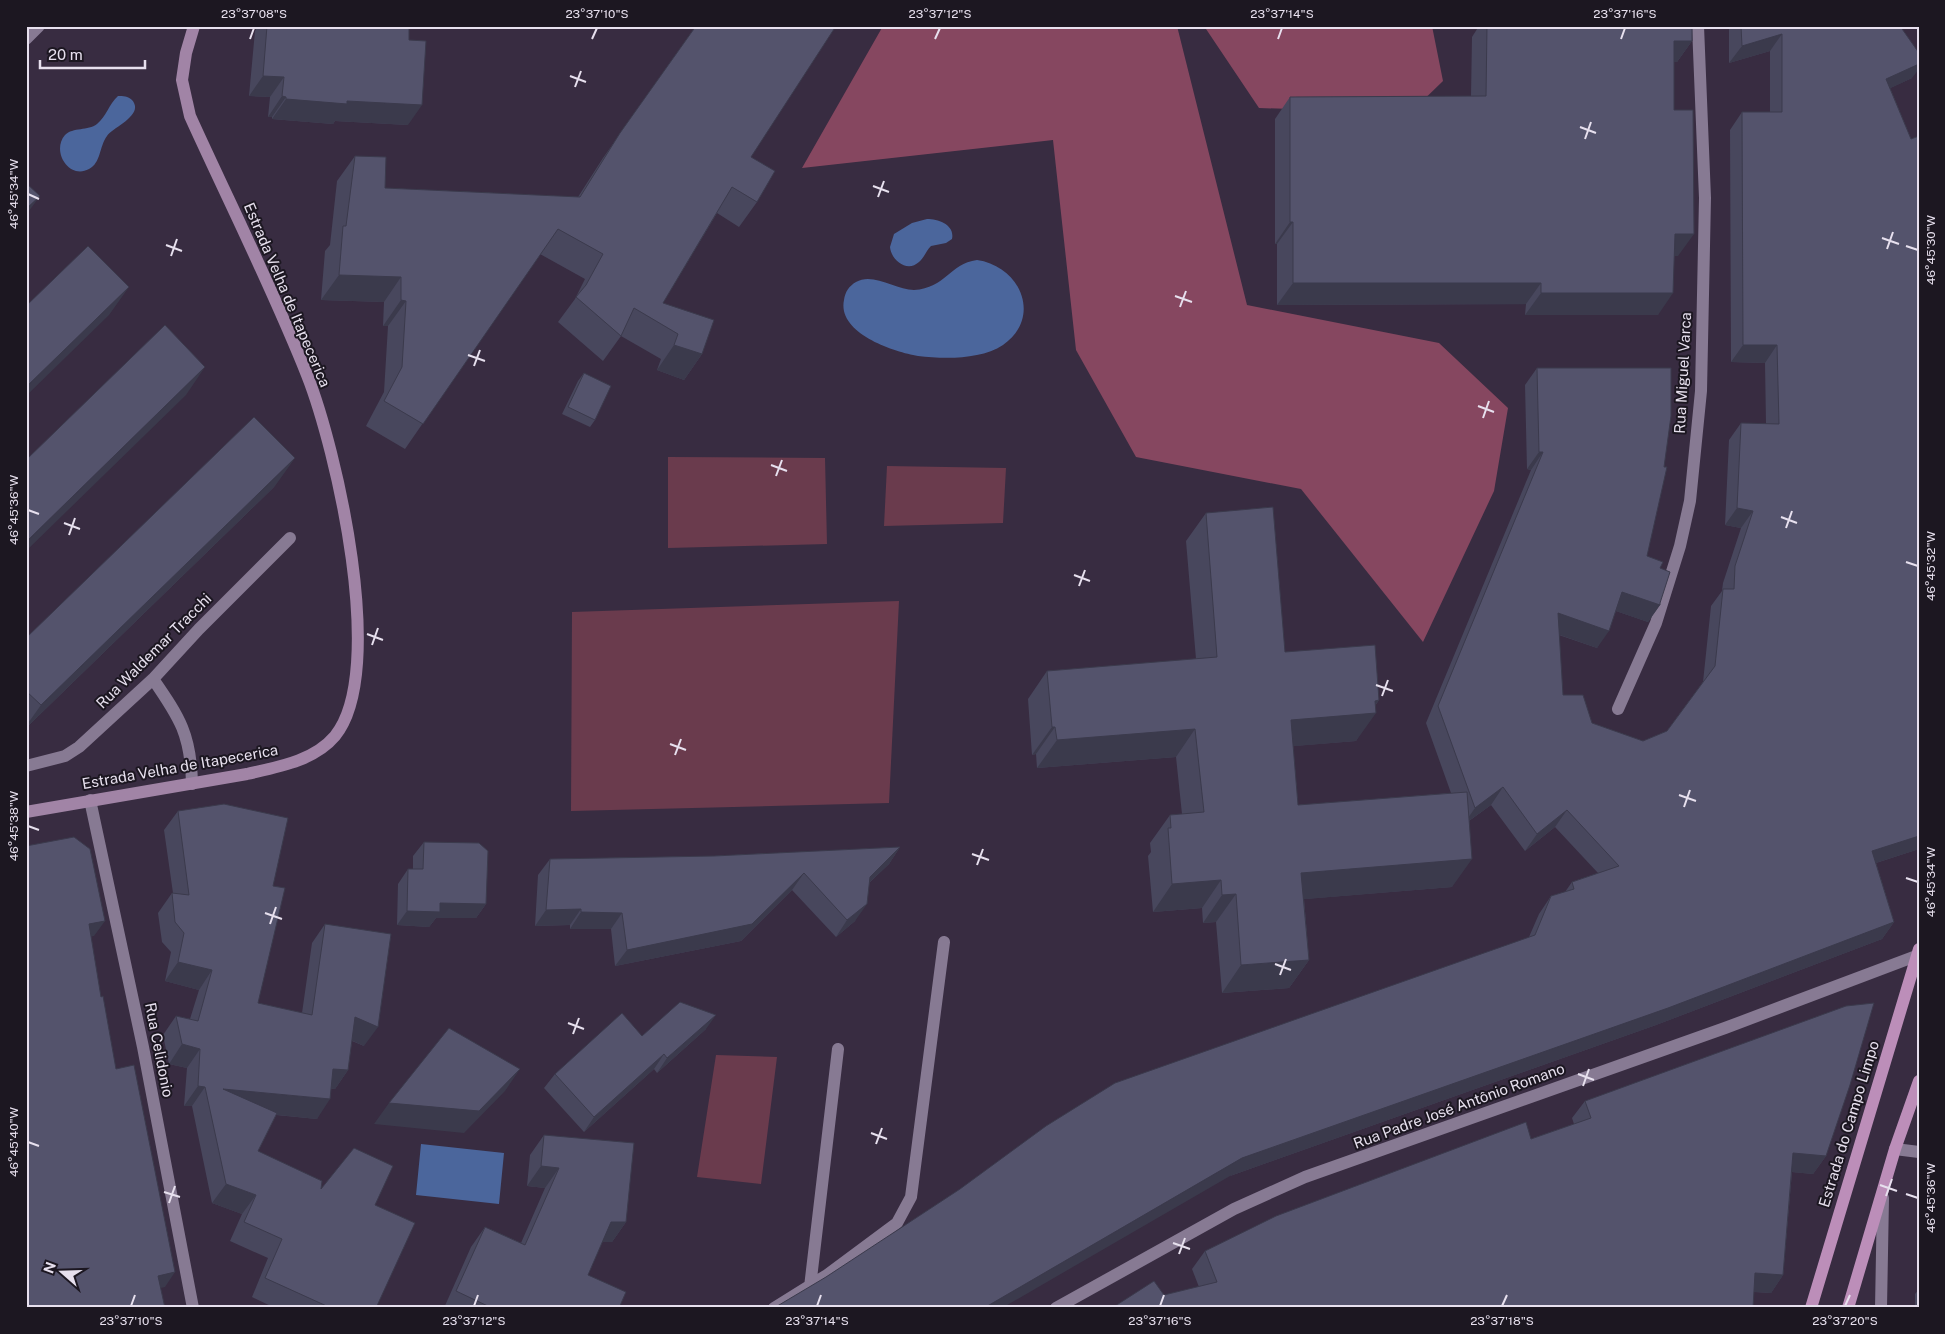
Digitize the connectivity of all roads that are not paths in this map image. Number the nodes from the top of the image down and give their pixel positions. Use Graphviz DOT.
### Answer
graph roads {
  1 [pos="39,26"];
  2 [pos="194,26"];
  3 [pos="1698,26"];
  4 [pos="26,39"];
  5 [pos="290,538"];
  6 [pos="153,679"];
  7 [pos="1618,709"];
  8 [pos="26,766"];
  9 [pos="192,784"];
  10 [pos="90,800"];
  11 [pos="26,812"];
  12 [pos="944,942"];
  13 [pos="1917,953"];
  14 [pos="838,1049"];
  15 [pos="1919,1081"];
  16 [pos="1895,1149"];
  17 [pos="1919,1152"];
  18 [pos="1883,1190"];
  19 [pos="810,1287"];
  20 [pos="193,1308"];
  21 [pos="774,1308"];
  22 [pos="1056,1308"];
  23 [pos="1811,1308"];
  24 [pos="1848,1308"];
  25 [pos="1881,1308"];
  1 -- 4 [label="street"];
  2 -- 9 [label="main road, Estrada Velha de Itapecerica"];
  3 -- 7 [label="street, Rua Miguel Varca"];
  5 -- 6 [label="street, Rua Waldemar Tracchi"];
  6 -- 8 [label="street, Rua Waldemar Tracchi"];
  6 -- 9 [label="street"];
  9 -- 10 [label="main road, Estrada Velha de Itapecerica"];
  10 -- 11 [label="main road, Estrada Velha de Itapecerica"];
  10 -- 20 [label="street, Rua Celidonio"];
  12 -- 19 [label="street"];
  13 -- 22 [label="street, Rua Padre José Antônio Romano"];
  13 -- 23 [label="main road, Estrada do Campo Limpo"];
  14 -- 19 [label="street"];
  15 -- 16 [label="main road"];
  16 -- 17 [label="street"];
  16 -- 18 [label="main road"];
  18 -- 24 [label="main road"];
  18 -- 25 [label="street"];
  19 -- 21 [label="street"];
}
